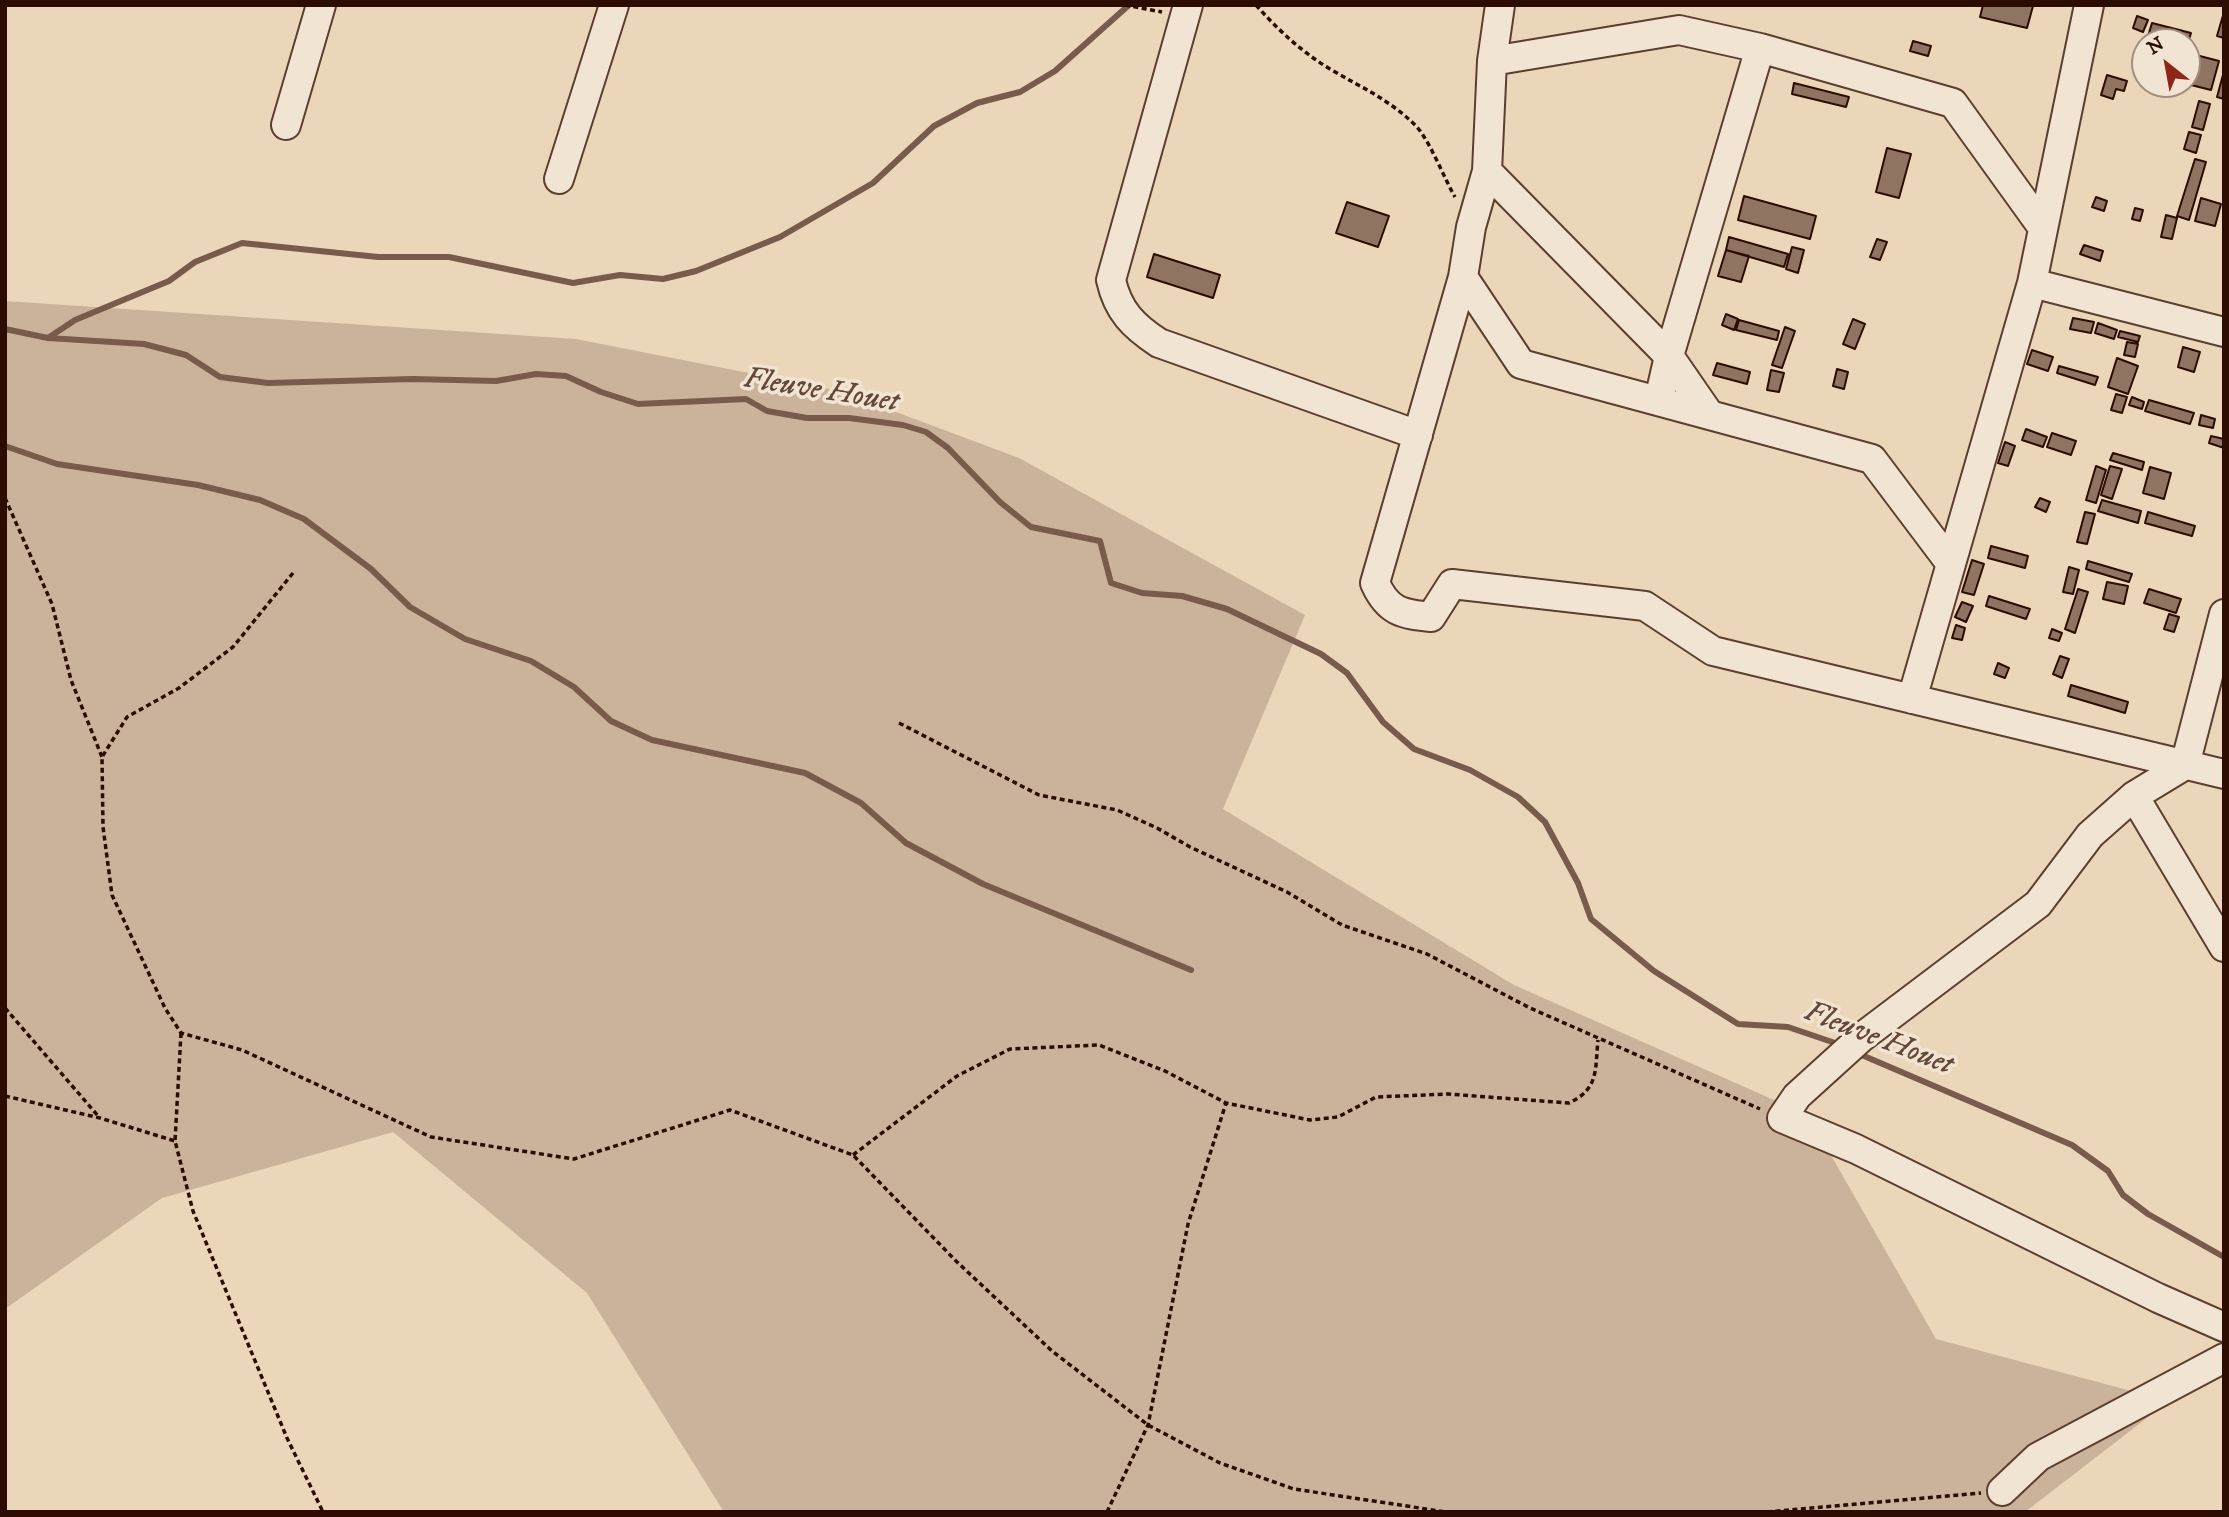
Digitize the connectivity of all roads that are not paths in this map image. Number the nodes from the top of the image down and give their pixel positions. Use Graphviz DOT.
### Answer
graph roads {
  1 [pos="321,5"];
  2 [pos="614,5"];
  3 [pos="1500,5"];
  4 [pos="2089,5"];
  5 [pos="1186,10"];
  6 [pos="1760,48"];
  7 [pos="1492,61"];
  8 [pos="286,125"];
  9 [pos="1487,171"];
  10 [pos="559,179"];
  11 [pos="2043,228"];
  12 [pos="1462,277"];
  13 [pos="2032,283"];
  14 [pos="2224,332"];
  15 [pos="1669,356"];
  16 [pos="1659,400"];
  17 [pos="1710,414"];
  18 [pos="1418,435"];
  19 [pos="1951,564"];
  20 [pos="2224,614"];
  21 [pos="1912,699"];
  22 [pos="2185,765"];
  23 [pos="2224,774"];
  24 [pos="2134,796"];
  25 [pos="2224,947"];
  26 [pos="2224,1327"];
  27 [pos="2224,1358"];
  28 [pos="2002,1491"];
  1 -- 8 [label="street"];
  2 -- 10 [label="street"];
  3 -- 7 [label="street"];
  4 -- 11 [label="street"];
  5 -- 18 [label="street"];
  6 -- 7 [label="street"];
  6 -- 11 [label="street"];
  6 -- 15 [label="street"];
  7 -- 9 [label="street"];
  9 -- 12 [label="street"];
  9 -- 15 [label="street"];
  11 -- 13 [label="street"];
  12 -- 16 [label="street"];
  12 -- 18 [label="street"];
  13 -- 14 [label="street"];
  13 -- 19 [label="street"];
  15 -- 16 [label="street"];
  15 -- 17 [label="street"];
  16 -- 17 [label="street"];
  17 -- 19 [label="street"];
  18 -- 21 [label="street"];
  19 -- 21 [label="street"];
  20 -- 22 [label="street"];
  21 -- 22 [label="street"];
  22 -- 23 [label="street"];
  22 -- 24 [label="street"];
  24 -- 25 [label="street"];
  24 -- 26 [label="street"];
  27 -- 28 [label="street"];
}
